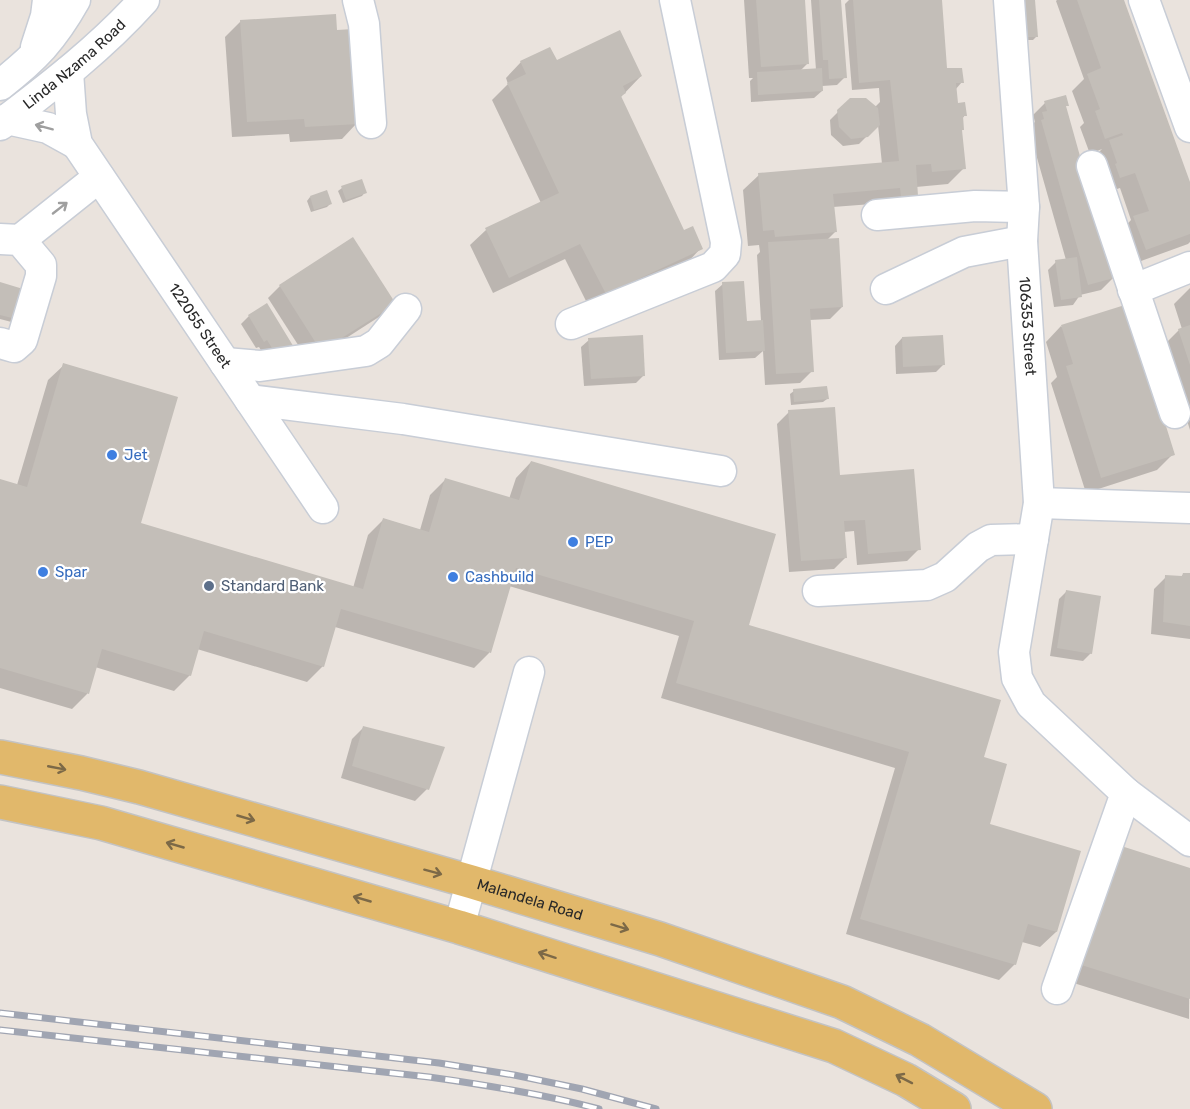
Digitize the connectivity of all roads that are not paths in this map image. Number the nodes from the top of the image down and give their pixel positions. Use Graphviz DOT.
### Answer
graph roads {
  1 [pos="48,0"];
  2 [pos="75,0"];
  3 [pos="144,0"];
  4 [pos="358,0"];
  5 [pos="675,0"];
  6 [pos="1009,0"];
  7 [pos="1144,0"];
  8 [pos="28,63"];
  9 [pos="68,72"];
  10 [pos="0,85"];
  11 [pos="4,122"];
  12 [pos="370,123"];
  13 [pos="1190,127"];
  14 [pos="77,144"];
  15 [pos="1092,166"];
  16 [pos="99,177"];
  17 [pos="1024,207"];
  18 [pos="877,215"];
  19 [pos="10,239"];
  20 [pos="1022,241"];
  21 [pos="1190,267"];
  22 [pos="886,289"];
  23 [pos="1133,290"];
  24 [pos="406,309"];
  25 [pos="571,324"];
  26 [pos="0,343"];
  27 [pos="225,363"];
  28 [pos="250,400"];
  29 [pos="1174,413"];
  30 [pos="722,471"];
  31 [pos="1039,503"];
  32 [pos="323,508"];
  33 [pos="1190,508"];
  34 [pos="1033,540"];
  35 [pos="818,591"];
  36 [pos="529,672"];
  37 [pos="0,757"];
  38 [pos="1126,792"];
  39 [pos="0,802"];
  40 [pos="1190,840"];
  41 [pos="472,882"];
  42 [pos="459,927"];
  43 [pos="1057,989"];
  44 [pos="954,1109"];
  45 [pos="1035,1109"];
  1 -- 8 [label="street"];
  2 -- 8 [label="street, Linda Nzama Road"];
  3 -- 9 [label="street, Linda Nzama Road"];
  4 -- 12 [label="street"];
  5 -- 25 [label="street"];
  6 -- 17 [label="street, 106353 Street"];
  7 -- 13 [label="street"];
  8 -- 10 [label="street, Linda Nzama Road"];
  9 -- 11 [label="street, Linda Nzama Road"];
  9 -- 14 [label="street, 122055 Street"];
  14 -- 11 [label="street, 122055 Street, one-way"];
  14 -- 16 [label="street, 122055 Street"];
  15 -- 23 [label="street"];
  19 -- 16 [label="street, one-way"];
  16 -- 27 [label="street, 122055 Street"];
  17 -- 18 [label="street"];
  17 -- 20 [label="street, 106353 Street"];
  19 -- 26 [label="street"];
  20 -- 22 [label="street"];
  20 -- 31 [label="street, 106353 Street"];
  21 -- 23 [label="street"];
  23 -- 29 [label="street"];
  24 -- 27 [label="street"];
  27 -- 28 [label="street, 122055 Street"];
  28 -- 30 [label="street"];
  28 -- 32 [label="street, 122055 Street"];
  31 -- 33 [label="street"];
  31 -- 34 [label="street, 106353 Street"];
  34 -- 35 [label="street"];
  34 -- 38 [label="street, 106353 Street"];
  36 -- 41 [label="street"];
  37 -- 41 [label="main road, Malandela Road, one-way"];
  38 -- 40 [label="street, 106353 Street"];
  38 -- 43 [label="street"];
  42 -- 39 [label="main road, one-way"];
  41 -- 42 [label="street"];
  41 -- 45 [label="main road, Malandela Road, one-way"];
  44 -- 42 [label="main road, one-way"];
}
